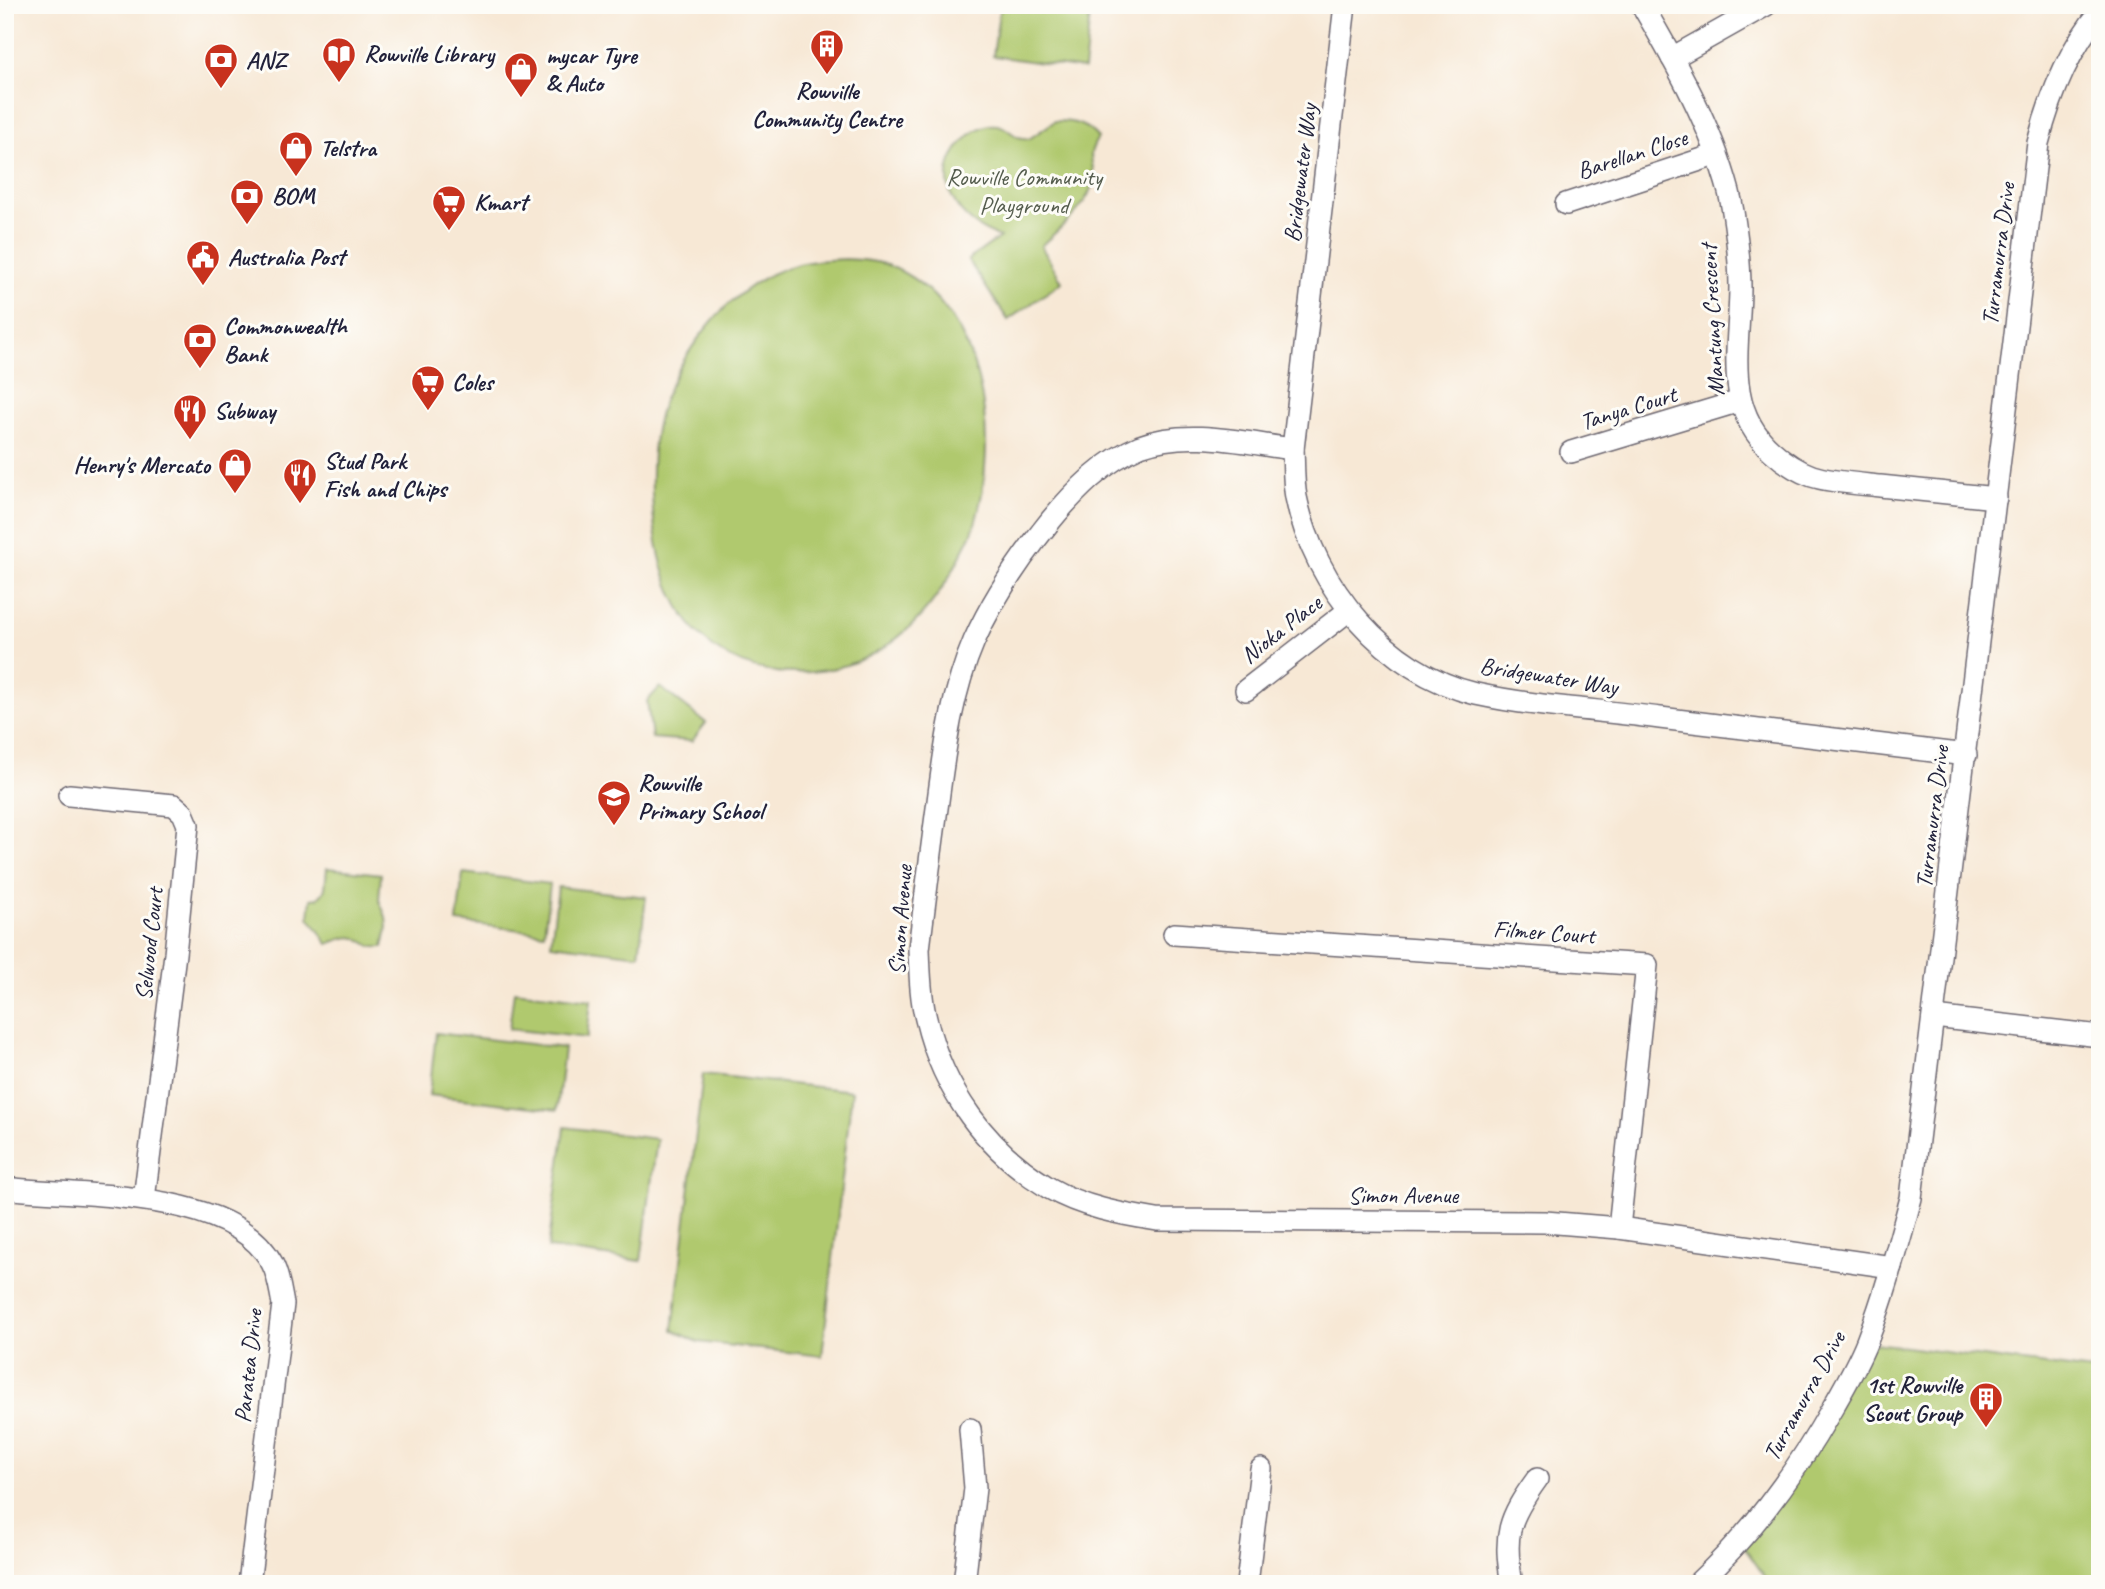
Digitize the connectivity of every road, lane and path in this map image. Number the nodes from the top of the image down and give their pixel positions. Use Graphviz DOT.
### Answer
graph roads {
  1 [pos="1345,5"];
  2 [pos="1642,5"];
  3 [pos="1766,5"];
  4 [pos="2100,12"];
  5 [pos="1672,58"];
  6 [pos="1715,155"];
  7 [pos="1566,204"];
  8 [pos="1740,401"];
  9 [pos="1293,449"];
  10 [pos="1571,452"];
  11 [pos="1996,498"];
  12 [pos="1348,611"];
  13 [pos="1246,690"];
  14 [pos="1966,754"];
  15 [pos="69,795"];
  16 [pos="1174,934"];
  17 [pos="1934,1017"];
  18 [pos="2100,1036"];
  19 [pos="9,1189"];
  20 [pos="144,1199"];
  21 [pos="1619,1228"];
  22 [pos="1892,1267"];
  23 [pos="970,1429"];
  24 [pos="1261,1469"];
  25 [pos="1537,1479"];
  26 [pos="249,1584"];
  27 [pos="964,1584"];
  28 [pos="1247,1584"];
  29 [pos="1513,1584"];
  30 [pos="1697,1584"];
  1 -- 9 [label="street, Bridgewater Way"];
  2 -- 5 [label="street, Mantung Crescent"];
  3 -- 5 [label="street"];
  4 -- 11 [label="street, Turramurra Drive"];
  5 -- 6 [label="street, Mantung Crescent"];
  6 -- 7 [label="street, Barellan Close"];
  6 -- 8 [label="street, Mantung Crescent"];
  8 -- 10 [label="street, Tanya Court"];
  8 -- 11 [label="street, Mantung Crescent"];
  9 -- 12 [label="street, Bridgewater Way"];
  9 -- 21 [label="street, Simon Avenue"];
  11 -- 14 [label="street, Turramurra Drive"];
  12 -- 13 [label="street, Nioka Place"];
  12 -- 14 [label="street, Bridgewater Way"];
  14 -- 17 [label="street, Turramurra Drive"];
  15 -- 20 [label="street, Selwood Court"];
  16 -- 21 [label="street, Filmer Court"];
  17 -- 18 [label="street"];
  17 -- 22 [label="street, Turramurra Drive"];
  19 -- 20 [label="street, Paratea Drive"];
  20 -- 26 [label="street, Paratea Drive"];
  21 -- 22 [label="street, Simon Avenue"];
  22 -- 30 [label="street, Turramurra Drive"];
  23 -- 27 [label="street"];
  24 -- 28 [label="street"];
  25 -- 29 [label="street"];
}
